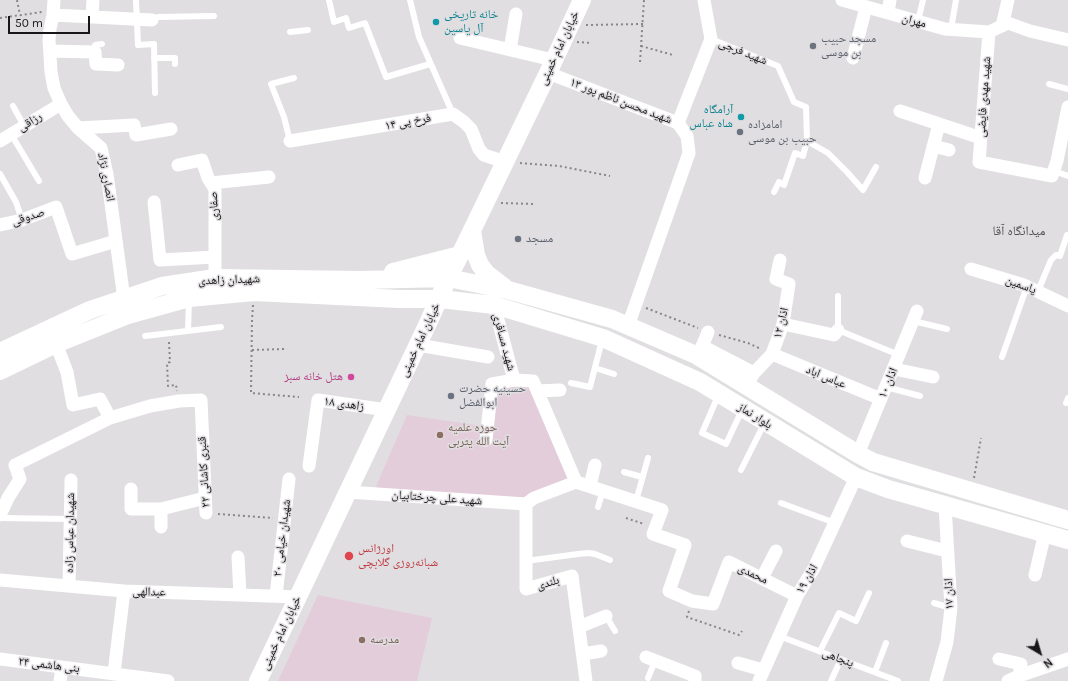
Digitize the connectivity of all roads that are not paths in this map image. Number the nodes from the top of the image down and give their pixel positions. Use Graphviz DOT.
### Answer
graph roads {
  1 [pos="93,0"];
  2 [pos="329,0"];
  3 [pos="410,0"];
  4 [pos="582,0"];
  5 [pos="704,0"];
  6 [pos="842,0"];
  7 [pos="890,0"];
  8 [pos="923,0"];
  9 [pos="956,0"];
  10 [pos="1008,0"];
  11 [pos="136,1"];
  12 [pos="866,7"];
  13 [pos="54,8"];
  14 [pos="888,13"];
  15 [pos="516,14"];
  16 [pos="214,16"];
  17 [pos="92,17"];
  18 [pos="137,19"];
  19 [pos="152,20"];
  20 [pos="918,22"];
  21 [pos="1002,26"];
  22 [pos="951,29"];
  23 [pos="308,30"];
  24 [pos="290,32"];
  25 [pos="989,32"];
  26 [pos="460,38"];
  27 [pos="711,39"];
  28 [pos="1068,40"];
  29 [pos="510,50"];
  30 [pos="50,51"];
  31 [pos="154,58"];
  32 [pos="853,58"];
  33 [pos="175,64"];
  34 [pos="430,64"];
  35 [pos="118,65"];
  36 [pos="550,66"];
  37 [pos="294,78"];
  38 [pos="1050,84"];
  39 [pos="1068,89"];
  40 [pos="155,93"];
  41 [pos="60,104"];
  42 [pos="13,106"];
  43 [pos="1068,107"];
  44 [pos="900,110"];
  45 [pos="453,114"];
  46 [pos="678,123"];
  47 [pos="939,124"];
  48 [pos="24,126"];
  49 [pos="78,128"];
  50 [pos="170,129"];
  51 [pos="6,137"];
  52 [pos="981,138"];
  53 [pos="807,141"];
  54 [pos="290,142"];
  55 [pos="933,146"];
  56 [pos="950,150"];
  57 [pos="505,162"];
  58 [pos="178,165"];
  59 [pos="1060,165"];
  60 [pos="876,167"];
  61 [pos="0,174"];
  62 [pos="1068,176"];
  63 [pos="269,177"];
  64 [pos="925,178"];
  65 [pos="39,181"];
  66 [pos="211,183"];
  67 [pos="774,192"];
  68 [pos="154,202"];
  69 [pos="22,220"];
  70 [pos="0,225"];
  71 [pos="472,231"];
  72 [pos="1068,236"];
  73 [pos="116,241"];
  74 [pos="460,256"];
  75 [pos="215,257"];
  76 [pos="780,260"];
  77 [pos="971,269"];
  78 [pos="215,278"];
  79 [pos="448,278"];
  80 [pos="358,288"];
  81 [pos="1032,289"];
  82 [pos="508,290"];
  83 [pos="529,296"];
  84 [pos="838,296"];
  85 [pos="124,298"];
  86 [pos="189,298"];
  87 [pos="399,299"];
  88 [pos="440,299"];
  89 [pos="494,305"];
  90 [pos="1068,306"];
  91 [pos="522,314"];
  92 [pos="915,316"];
  93 [pos="429,321"];
  94 [pos="783,324"];
  95 [pos="628,326"];
  96 [pos="220,327"];
  97 [pos="946,329"];
  98 [pos="838,330"];
  99 [pos="188,331"];
  100 [pos="708,332"];
  101 [pos="145,336"];
  102 [pos="603,338"];
  103 [pos="56,344"];
  104 [pos="418,345"];
  105 [pos="700,351"];
  106 [pos="0,352"];
  107 [pos="772,354"];
  108 [pos="899,355"];
  109 [pos="488,357"];
  110 [pos="1002,357"];
  111 [pos="595,368"];
  112 [pos="894,369"];
  113 [pos="0,371"];
  114 [pos="614,374"];
  115 [pos="933,377"];
  116 [pos="750,379"];
  117 [pos="514,380"];
  118 [pos="565,386"];
  119 [pos="537,391"];
  120 [pos="883,393"];
  121 [pos="719,394"];
  122 [pos="920,396"];
  123 [pos="742,408"];
  124 [pos="387,410"];
  125 [pos="110,418"];
  126 [pos="765,422"];
  127 [pos="486,440"];
  128 [pos="858,454"];
  129 [pos="648,458"];
  130 [pos="595,465"];
  131 [pos="309,466"];
  132 [pos="741,470"];
  133 [pos="624,472"];
  134 [pos="642,477"];
  135 [pos="856,478"];
  136 [pos="289,479"];
  137 [pos="70,480"];
  138 [pos="576,482"];
  139 [pos="590,486"];
  140 [pos="131,489"];
  141 [pos="603,490"];
  142 [pos="348,492"];
  143 [pos="205,498"];
  144 [pos="636,501"];
  145 [pos="781,503"];
  146 [pos="526,504"];
  147 [pos="945,505"];
  148 [pos="598,507"];
  149 [pos="161,509"];
  150 [pos="206,513"];
  151 [pos="0,517"];
  152 [pos="70,519"];
  153 [pos="1068,520"];
  154 [pos="835,523"];
  155 [pos="161,528"];
  156 [pos="1045,533"];
  157 [pos="1068,540"];
  158 [pos="907,542"];
  159 [pos="776,551"];
  160 [pos="947,551"];
  161 [pos="238,556"];
  162 [pos="610,560"];
  163 [pos="526,562"];
  164 [pos="1036,575"];
  165 [pos="762,578"];
  166 [pos="0,580"];
  167 [pos="69,586"];
  168 [pos="124,591"];
  169 [pos="869,593"];
  170 [pos="240,594"];
  171 [pos="276,596"];
  172 [pos="797,596"];
  173 [pos="298,597"];
  174 [pos="934,603"];
  175 [pos="950,608"];
  176 [pos="606,616"];
  177 [pos="579,627"];
  178 [pos="615,632"];
  179 [pos="779,636"];
  180 [pos="886,643"];
  181 [pos="601,651"];
  182 [pos="820,651"];
  183 [pos="583,654"];
  184 [pos="0,659"];
  185 [pos="650,659"];
  186 [pos="841,659"];
  187 [pos="999,659"];
  188 [pos="1068,659"];
  189 [pos="738,663"];
  190 [pos="62,668"];
  191 [pos="875,672"];
  192 [pos="114,673"];
  193 [pos="761,676"];
  194 [pos="648,678"];
  195 [pos="1014,678"];
  196 [pos="60,681"];
  197 [pos="168,681"];
  198 [pos="258,681"];
  199 [pos="586,681"];
  200 [pos="695,681"];
  201 [pos="831,681"];
  202 [pos="898,681"];
  203 [pos="936,681"];
  1 -- 17 [label="street"];
  2 -- 34 [label="lane"];
  3 -- 34 [label="lane"];
  4 -- 36 [label="main road, خیابان امام خمینی"];
  5 -- 27 [label="street"];
  6 -- 12 [label="street, مهران"];
  7 -- 14 [label="street"];
  8 -- 20 [label="lane"];
  9 -- 22 [label="lane"];
  10 -- 21 [label="street"];
  11 -- 18 [label="lane"];
  12 -- 14 [label="street, مهران"];
  12 -- 32 [label="street"];
  13 -- 17 [label="street"];
  13 -- 30 [label="street, انصاری نژاد"];
  14 -- 20 [label="street, مهران"];
  15 -- 29 [label="street"];
  16 -- 19 [label="lane"];
  17 -- 18 [label="street"];
  18 -- 19 [label="street"];
  18 -- 31 [label="lane"];
  20 -- 22 [label="street, مهران"];
  21 -- 25 [label="street"];
  21 -- 28 [label="street"];
  22 -- 25 [label="street, مهران"];
  23 -- 24 [label="lane"];
  25 -- 52 [label="street, شهید مهدی فایضی"];
  26 -- 29 [label="street, شهید محسن ناظم پور ۱۳"];
  27 -- 46 [label="street, شهید محسن ناظم پور ۱۳"];
  27 -- 53 [label="lane, شهید فرجی"];
  29 -- 36 [label="street, شهید محسن ناظم پور ۱۳"];
  30 -- 35 [label="street"];
  30 -- 41 [label="street, انصاری نژاد"];
  31 -- 33 [label="lane"];
  31 -- 40 [label="lane"];
  34 -- 45 [label="lane"];
  36 -- 46 [label="street, شهید محسن ناظم پور ۱۳"];
  36 -- 57 [label="main road, خیابان امام خمینی"];
  37 -- 54 [label="lane"];
  38 -- 39 [label="lane"];
  41 -- 48 [label="street, رزاقی"];
  41 -- 49 [label="street, انصاری نژاد"];
  42 -- 48 [label="lane"];
  43 -- 59 [label="street"];
  44 -- 47 [label="street"];
  45 -- 54 [label="street, فرخ پی ۱۴"];
  45 -- 57 [label="street"];
  46 -- 95 [label="street"];
  47 -- 52 [label="street"];
  47 -- 55 [label="street"];
  48 -- 51 [label="street, رزاقی"];
  49 -- 50 [label="street"];
  49 -- 73 [label="street, انصاری نژاد"];
  51 -- 65 [label="lane"];
  52 -- 59 [label="street, شهید مهدی فایضی"];
  53 -- 60 [label="lane"];
  53 -- 67 [label="lane"];
  55 -- 56 [label="street"];
  55 -- 64 [label="street"];
  57 -- 71 [label="main road, خیابان امام خمینی"];
  58 -- 66 [label="street, صفاری"];
  59 -- 62 [label="lane"];
  61 -- 69 [label="lane"];
  63 -- 66 [label="street"];
  66 -- 75 [label="street, صفاری"];
  68 -- 75 [label="street"];
  69 -- 70 [label="street, صدوقی"];
  69 -- 73 [label="street, صدوقی"];
  71 -- 74 [label="main road, خیابان امام خمینی"];
  71 -- 82 [label="main road"];
  72 -- 81 [label="lane"];
  73 -- 85 [label="street, انصاری نژاد"];
  74 -- 79 [label="main road, خیابان امام خمینی"];
  74 -- 80 [label="main road"];
  75 -- 78 [label="street, صفاری"];
  76 -- 94 [label="street, اذان ۱۲"];
  77 -- 81 [label="street, یاسمین"];
  78 -- 80 [label="main road, شهیدان زاهدی"];
  78 -- 85 [label="main road, شهیدان زاهدی"];
  79 -- 80 [label="main road, شهیدان زاهدی"];
  79 -- 82 [label="main road, بلوار نماز"];
  79 -- 88 [label="main road, خیابان امام خمینی"];
  80 -- 86 [label="main road, شهیدان زاهدی"];
  80 -- 87 [label="main road, شهیدان زاهدی"];
  81 -- 90 [label="street, یاسمین"];
  81 -- 110 [label="lane"];
  82 -- 83 [label="main road, بلوار نماز"];
  83 -- 91 [label="main road"];
  83 -- 95 [label="main road, بلوار نماز"];
  84 -- 98 [label="lane"];
  85 -- 106 [label="main road, شهیدان زاهدی"];
  86 -- 99 [label="lane"];
  86 -- 103 [label="main road, شهیدان زاهدی"];
  87 -- 88 [label="main road, شهیدان زاهدی"];
  87 -- 93 [label="main road"];
  88 -- 89 [label="main road, بلوار نماز"];
  88 -- 93 [label="main road, خیابان امام خمینی"];
  89 -- 91 [label="main road, بلوار نماز"];
  89 -- 117 [label="street, شهید مسافری"];
  91 -- 102 [label="main road, بلوار نماز"];
  92 -- 97 [label="lane"];
  92 -- 108 [label="street, اذان ۱۰"];
  93 -- 104 [label="main road, خیابان امام خمینی"];
  94 -- 98 [label="street"];
  94 -- 107 [label="street, اذان ۱۲"];
  95 -- 105 [label="main road, بلوار نماز"];
  96 -- 99 [label="lane"];
  98 -- 108 [label="lane"];
  99 -- 101 [label="lane"];
  100 -- 105 [label="street"];
  102 -- 111 [label="lane"];
  102 -- 121 [label="main road, بلوار نماز"];
  103 -- 113 [label="main road, شهیدان زاهدی"];
  103 -- 125 [label="street"];
  104 -- 109 [label="street"];
  104 -- 124 [label="main road, خیابان امام خمینی"];
  105 -- 116 [label="main road, بلوار نماز"];
  107 -- 116 [label="street, اذان ۱۲"];
  107 -- 120 [label="street, عباس اباد"];
  108 -- 112 [label="street, اذان ۱۰"];
  111 -- 114 [label="lane"];
  111 -- 118 [label="lane"];
  112 -- 115 [label="street"];
  112 -- 120 [label="street, اذان ۱۰"];
  116 -- 128 [label="main road, بلوار نماز"];
  117 -- 119 [label="street"];
  117 -- 127 [label="street"];
  118 -- 119 [label="street"];
  119 -- 138 [label="street"];
  120 -- 122 [label="lane"];
  120 -- 128 [label="street, اذان ۱۰"];
  121 -- 123 [label="main road, بلوار نماز"];
  121 -- 123 [label="lane"];
  123 -- 126 [label="main road, بلوار نماز"];
  124 -- 131 [label="street, زاهدی ۱۸"];
  124 -- 142 [label="main road, خیابان امام خمینی"];
  125 -- 143 [label="street, قنبری کاشانی ۲۲"];
  125 -- 151 [label="street"];
  126 -- 132 [label="lane"];
  126 -- 135 [label="main road, بلوار نماز"];
  128 -- 153 [label="main road, بلوار نماز"];
  129 -- 134 [label="lane"];
  130 -- 139 [label="street"];
  133 -- 134 [label="lane"];
  134 -- 144 [label="lane"];
  135 -- 147 [label="main road, بلوار نماز"];
  135 -- 154 [label="street, اذان ۱۹"];
  136 -- 171 [label="street, شهیدان خیامی ۲۰"];
  137 -- 152 [label="street, شهیدان عباس زاده"];
  138 -- 139 [label="street"];
  138 -- 146 [label="street"];
  139 -- 141 [label="street"];
  140 -- 149 [label="street"];
  141 -- 144 [label="street"];
  141 -- 148 [label="lane"];
  142 -- 146 [label="street, شهید علی چرختابیان"];
  142 -- 173 [label="main road, خیابان امام خمینی"];
  143 -- 149 [label="street"];
  143 -- 150 [label="street, قنبری کاشانی ۲۲"];
  144 -- 165 [label="street, محمدی"];
  145 -- 154 [label="lane"];
  146 -- 163 [label="street, بلندی"];
  147 -- 156 [label="main road, بلوار نماز"];
  147 -- 160 [label="street, اذان ۱۷"];
  149 -- 155 [label="street"];
  151 -- 152 [label="lane"];
  152 -- 167 [label="street, شهیدان عباس زاده"];
  154 -- 172 [label="street, اذان ۱۹"];
  156 -- 157 [label="main road, بلوار نماز"];
  156 -- 164 [label="street"];
  158 -- 160 [label="street"];
  159 -- 165 [label="street"];
  160 -- 175 [label="street, اذان ۱۷"];
  161 -- 170 [label="street"];
  162 -- 163 [label="lane"];
  163 -- 177 [label="street, بلندی"];
  165 -- 172 [label="street, محمدی"];
  166 -- 167 [label="street, عبدالهی"];
  167 -- 168 [label="street, عبدالهی"];
  168 -- 170 [label="street, عبدالهی"];
  168 -- 192 [label="street"];
  169 -- 182 [label="lane"];
  170 -- 171 [label="street, عبدالهی"];
  171 -- 173 [label="street, عبدالهی"];
  172 -- 179 [label="street, اذان ۱۹"];
  173 -- 198 [label="main road, خیابان امام خمینی"];
  174 -- 175 [label="lane"];
  175 -- 203 [label="street, اذان ۱۷"];
  176 -- 177 [label="street"];
  176 -- 178 [label="lane"];
  177 -- 183 [label="street, بلندی"];
  179 -- 182 [label="lane, پنجاهی"];
  179 -- 193 [label="street, اذان ۱۹"];
  180 -- 191 [label="lane"];
  181 -- 183 [label="street"];
  182 -- 186 [label="lane, پنجاهی"];
  183 -- 199 [label="street, بلندی"];
  184 -- 190 [label="street, بنی هاشمی ۲۴"];
  185 -- 194 [label="lane"];
  185 -- 200 [label="street"];
  186 -- 191 [label="lane, پنجاهی"];
  186 -- 201 [label="lane"];
  187 -- 195 [label="street"];
  188 -- 195 [label="street"];
  189 -- 193 [label="street"];
  190 -- 192 [label="street, بنی هاشمی ۲۴"];
  190 -- 196 [label="street"];
  191 -- 202 [label="lane, پنجاهی"];
  192 -- 197 [label="street, بنی هاشمی ۲۴"];
}
